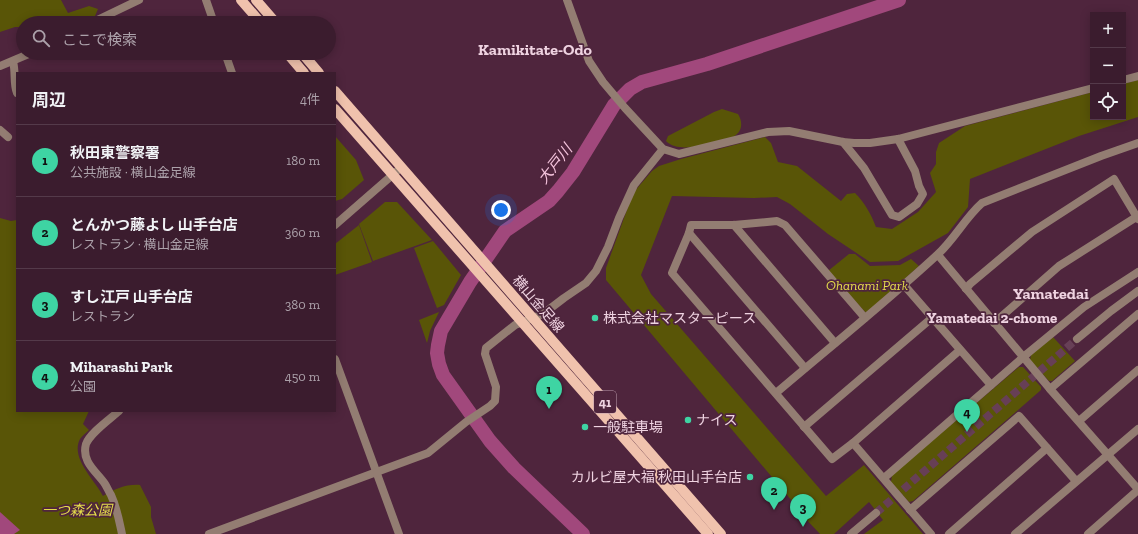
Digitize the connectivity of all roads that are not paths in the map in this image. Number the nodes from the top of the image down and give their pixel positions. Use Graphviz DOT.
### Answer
graph roads {
  1 [pos="139,0"];
  2 [pos="206,0"];
  3 [pos="241,0"];
  4 [pos="256,0"];
  5 [pos="567,0"];
  6 [pos="106,16"];
  7 [pos="212,16"];
  8 [pos="255,16"];
  9 [pos="270,16"];
  10 [pos="17,60"];
  11 [pos="227,60"];
  12 [pos="293,60"];
  13 [pos="308,60"];
  14 [pos="13,62"];
  15 [pos="0,66"];
  16 [pos="232,72"];
  17 [pos="303,72"];
  18 [pos="318,72"];
  19 [pos="1138,76"];
  20 [pos="1126,79"];
  21 [pos="1090,89"];
  22 [pos="16,90"];
  23 [pos="336,92"];
  24 [pos="336,110"];
  25 [pos="0,130"];
  26 [pos="8,137"];
  27 [pos="898,139"];
  28 [pos="843,142"];
  29 [pos="1138,143"];
  30 [pos="663,149"];
  31 [pos="401,168"];
  32 [pos="392,174"];
  33 [pos="1137,217"];
  34 [pos="336,224"];
  35 [pos="734,225"];
  36 [pos="689,233"];
  37 [pos="938,255"];
  38 [pos="475,260"];
  39 [pos="1138,272"];
  40 [pos="904,285"];
  41 [pos="966,289"];
  42 [pos="1138,291"];
  43 [pos="1138,314"];
  44 [pos="933,317"];
  45 [pos="865,318"];
  46 [pos="528,321"];
  47 [pos="994,323"];
  48 [pos="1077,339"];
  49 [pos="835,343"];
  50 [pos="960,350"];
  51 [pos="1024,357"];
  52 [pos="336,362"];
  53 [pos="805,368"];
  54 [pos="1138,370"];
  55 [pos="991,385"];
  56 [pos="1050,389"];
  57 [pos="776,393"];
  58 [pos="118,412"];
  59 [pos="1079,421"];
  60 [pos="804,427"];
  61 [pos="1138,429"];
  62 [pos="853,443"];
  63 [pos="1047,448"];
  64 [pos="1108,454"];
  65 [pos="377,474"];
  66 [pos="884,478"];
  67 [pos="1076,481"];
  68 [pos="1138,489"];
  69 [pos="910,510"];
  70 [pos="876,513"];
  71 [pos="122,534"];
  72 [pos="209,534"];
  73 [pos="399,534"];
  74 [pos="708,534"];
  75 [pos="721,534"];
  76 [pos="851,534"];
  77 [pos="931,534"];
  78 [pos="949,534"];
  79 [pos="1015,534"];
  80 [pos="1088,534"];
  1 -- 6 [label="street"];
  2 -- 7 [label="street"];
  3 -- 8 [label="main road"];
  4 -- 9 [label="main road"];
  5 -- 30 [label="street"];
  10 -- 14 [label="street"];
  11 -- 16 [label="street"];
  12 -- 17 [label="main road"];
  13 -- 18 [label="main road"];
  14 -- 15 [label="street"];
  14 -- 22 [label="street"];
  19 -- 20 [label="street"];
  21 -- 27 [label="street"];
  23 -- 31 [label="main road, 横山金足線 / 41"];
  24 -- 32 [label="main road, 横山金足線 / 41"];
  25 -- 26 [label="street"];
  27 -- 28 [label="street"];
  27 -- 28 [label="street"];
  28 -- 30 [label="street"];
  29 -- 37 [label="street"];
  30 -- 46 [label="street"];
  31 -- 32 [label="street"];
  31 -- 38 [label="main road, 横山金足線 / 41"];
  32 -- 34 [label="street"];
  32 -- 38 [label="main road, 横山金足線 / 41"];
  33 -- 41 [label="street"];
  33 -- 47 [label="street"];
  35 -- 36 [label="street"];
  35 -- 45 [label="street"];
  35 -- 49 [label="street"];
  36 -- 53 [label="street"];
  36 -- 57 [label="street"];
  37 -- 40 [label="street"];
  37 -- 41 [label="street"];
  38 -- 46 [label="main road, 横山金足線 / 41"];
  39 -- 51 [label="street"];
  40 -- 44 [label="street"];
  40 -- 45 [label="street"];
  41 -- 47 [label="street"];
  42 -- 48 [label="street"];
  43 -- 56 [label="street"];
  44 -- 50 [label="street"];
  44 -- 60 [label="street"];
  45 -- 49 [label="street"];
  46 -- 65 [label="street"];
  46 -- 74 [label="main road, 横山金足線 / 41"];
  46 -- 75 [label="main road, 横山金足線 / 41"];
  47 -- 51 [label="street"];
  49 -- 53 [label="street"];
  50 -- 55 [label="street"];
  50 -- 62 [label="street"];
  51 -- 55 [label="street"];
  51 -- 56 [label="street"];
  52 -- 65 [label="street"];
  53 -- 57 [label="street"];
  54 -- 59 [label="street"];
  55 -- 66 [label="street"];
  56 -- 59 [label="street"];
  57 -- 60 [label="street"];
  58 -- 71 [label="street"];
  59 -- 64 [label="street"];
  60 -- 62 [label="street"];
  61 -- 64 [label="street"];
  62 -- 66 [label="street"];
  63 -- 67 [label="street"];
  63 -- 69 [label="street"];
  63 -- 78 [label="street"];
  64 -- 67 [label="street"];
  64 -- 68 [label="street"];
  65 -- 72 [label="street"];
  65 -- 73 [label="street"];
  66 -- 69 [label="street"];
  67 -- 79 [label="street"];
  68 -- 80 [label="street"];
  69 -- 77 [label="street"];
  70 -- 76 [label="street"];
}
